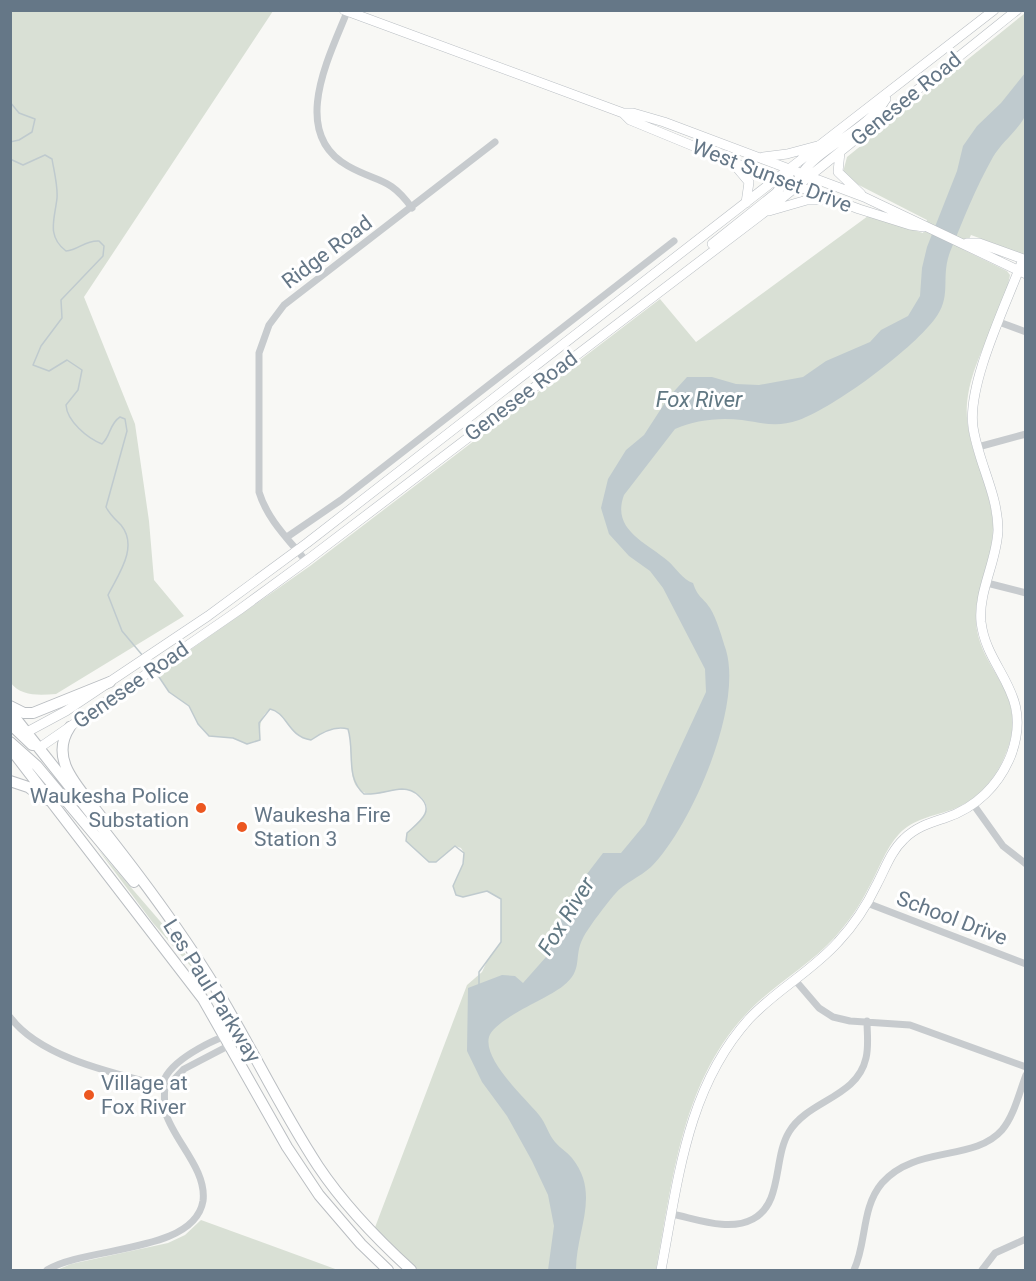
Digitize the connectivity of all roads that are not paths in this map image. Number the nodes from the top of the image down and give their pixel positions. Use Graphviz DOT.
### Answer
graph roads {
  1 [pos="994,10"];
  2 [pos="1017,10"];
  3 [pos="345,11"];
  4 [pos="888,95"];
  5 [pos="623,113"];
  6 [pos="495,142"];
  7 [pos="822,144"];
  8 [pos="840,152"];
  9 [pos="760,158"];
  10 [pos="732,162"];
  11 [pos="790,169"];
  12 [pos="805,174"];
  13 [pos="782,180"];
  14 [pos="797,186"];
  15 [pos="864,196"];
  16 [pos="838,201"];
  17 [pos="746,203"];
  18 [pos="412,208"];
  19 [pos="766,211"];
  20 [pos="926,227"];
  21 [pos="674,241"];
  22 [pos="967,243"];
  23 [pos="702,258"];
  24 [pos="1024,260"];
  25 [pos="1022,272"];
  26 [pos="999,322"];
  27 [pos="1026,332"];
  28 [pos="1026,434"];
  29 [pos="978,447"];
  30 [pos="287,537"];
  31 [pos="297,550"];
  32 [pos="306,561"];
  33 [pos="987,583"];
  34 [pos="1026,593"];
  35 [pos="110,682"];
  36 [pos="10,708"];
  37 [pos="10,724"];
  38 [pos="70,728"];
  39 [pos="16,746"];
  40 [pos="39,748"];
  41 [pos="10,781"];
  42 [pos="974,804"];
  43 [pos="70,824"];
  44 [pos="120,852"];
  45 [pos="1026,864"];
  46 [pos="867,903"];
  47 [pos="177,932"];
  48 [pos="1026,964"];
  49 [pos="795,980"];
  50 [pos="10,1017"];
  51 [pos="867,1021"];
  52 [pos="240,1033"];
  53 [pos="227,1040"];
  54 [pos="1026,1066"];
  55 [pos="1026,1075"];
  56 [pos="167,1087"];
  57 [pos="672,1214"];
  58 [pos="1026,1239"];
  59 [pos="47,1270"];
  60 [pos="388,1270"];
  61 [pos="411,1270"];
  62 [pos="661,1270"];
  63 [pos="854,1270"];
  64 [pos="982,1270"];
  1 -- 4 [label="main road, Genesee Road"];
  2 -- 8 [label="main road, Genesee Road"];
  3 -- 5 [label="main road, West Sunset Drive"];
  3 -- 18 [label="street"];
  4 -- 7 [label="main road, Genesee Road"];
  4 -- 12 [label="main road"];
  5 -- 9 [label="main road, West Sunset Drive"];
  5 -- 10 [label="main road, West Sunset Drive"];
  6 -- 18 [label="street, Ridge Road"];
  7 -- 9 [label="main road"];
  7 -- 11 [label="main road, Genesee Road"];
  8 -- 12 [label="main road, Genesee Road"];
  8 -- 15 [label="main road"];
  9 -- 11 [label="main road, West Sunset Drive"];
  10 -- 13 [label="main road, West Sunset Drive"];
  10 -- 17 [label="main road"];
  11 -- 12 [label="main road, West Sunset Drive"];
  11 -- 13 [label="main road, Genesee Road"];
  12 -- 14 [label="main road, Genesee Road"];
  12 -- 15 [label="main road, West Sunset Drive"];
  13 -- 14 [label="main road, West Sunset Drive"];
  13 -- 17 [label="main road, Genesee Road"];
  13 -- 23 [label="main road"];
  14 -- 16 [label="main road, West Sunset Drive"];
  14 -- 19 [label="main road, Genesee Road"];
  15 -- 20 [label="main road, West Sunset Drive"];
  16 -- 19 [label="main road"];
  16 -- 20 [label="main road, West Sunset Drive"];
  17 -- 31 [label="main road, Genesee Road"];
  18 -- 30 [label="street, Ridge Road"];
  19 -- 23 [label="main road, Genesee Road"];
  20 -- 22 [label="main road, West Sunset Drive"];
  21 -- 30 [label="street, Genesee Road"];
  22 -- 24 [label="main road, West Sunset Drive"];
  22 -- 25 [label="main road, West Sunset Drive"];
  23 -- 32 [label="main road, Genesee Road"];
  24 -- 25 [label="main road"];
  25 -- 26 [label="main road"];
  26 -- 27 [label="street"];
  26 -- 29 [label="main road"];
  28 -- 29 [label="street"];
  29 -- 33 [label="main road"];
  30 -- 31 [label="street, Ridge Road"];
  31 -- 32 [label="street, Ridge Road"];
  31 -- 35 [label="main road, Genesee Road"];
  32 -- 38 [label="main road, Genesee Road"];
  33 -- 34 [label="street"];
  33 -- 42 [label="main road"];
  35 -- 36 [label="main road"];
  35 -- 39 [label="main road, Genesee Road"];
  36 -- 39 [label="main road, Les Paul Parkway"];
  37 -- 39 [label="main road"];
  38 -- 40 [label="main road, Genesee Road"];
  38 -- 44 [label="main road"];
  39 -- 40 [label="main road, Les Paul Parkway"];
  39 -- 40 [label="main road, Genesee Road"];
  39 -- 43 [label="main road, Les Paul Parkway"];
  39 -- 47 [label="main road"];
  40 -- 44 [label="main road, Les Paul Parkway"];
  41 -- 43 [label="main road"];
  42 -- 45 [label="street"];
  42 -- 46 [label="main road"];
  43 -- 53 [label="main road, Les Paul Parkway"];
  44 -- 47 [label="main road, Les Paul Parkway"];
  46 -- 48 [label="street, School Drive"];
  46 -- 49 [label="main road"];
  47 -- 52 [label="main road, Les Paul Parkway"];
  49 -- 51 [label="street"];
  49 -- 57 [label="main road"];
  50 -- 56 [label="street"];
  51 -- 54 [label="street"];
  51 -- 57 [label="street"];
  52 -- 53 [label="street"];
  52 -- 53 [label="street"];
  52 -- 61 [label="main road, Les Paul Parkway"];
  53 -- 56 [label="street"];
  53 -- 56 [label="street"];
  53 -- 60 [label="main road, Les Paul Parkway"];
  55 -- 63 [label="street"];
  56 -- 59 [label="street"];
  57 -- 62 [label="main road"];
  58 -- 64 [label="street"];
}
